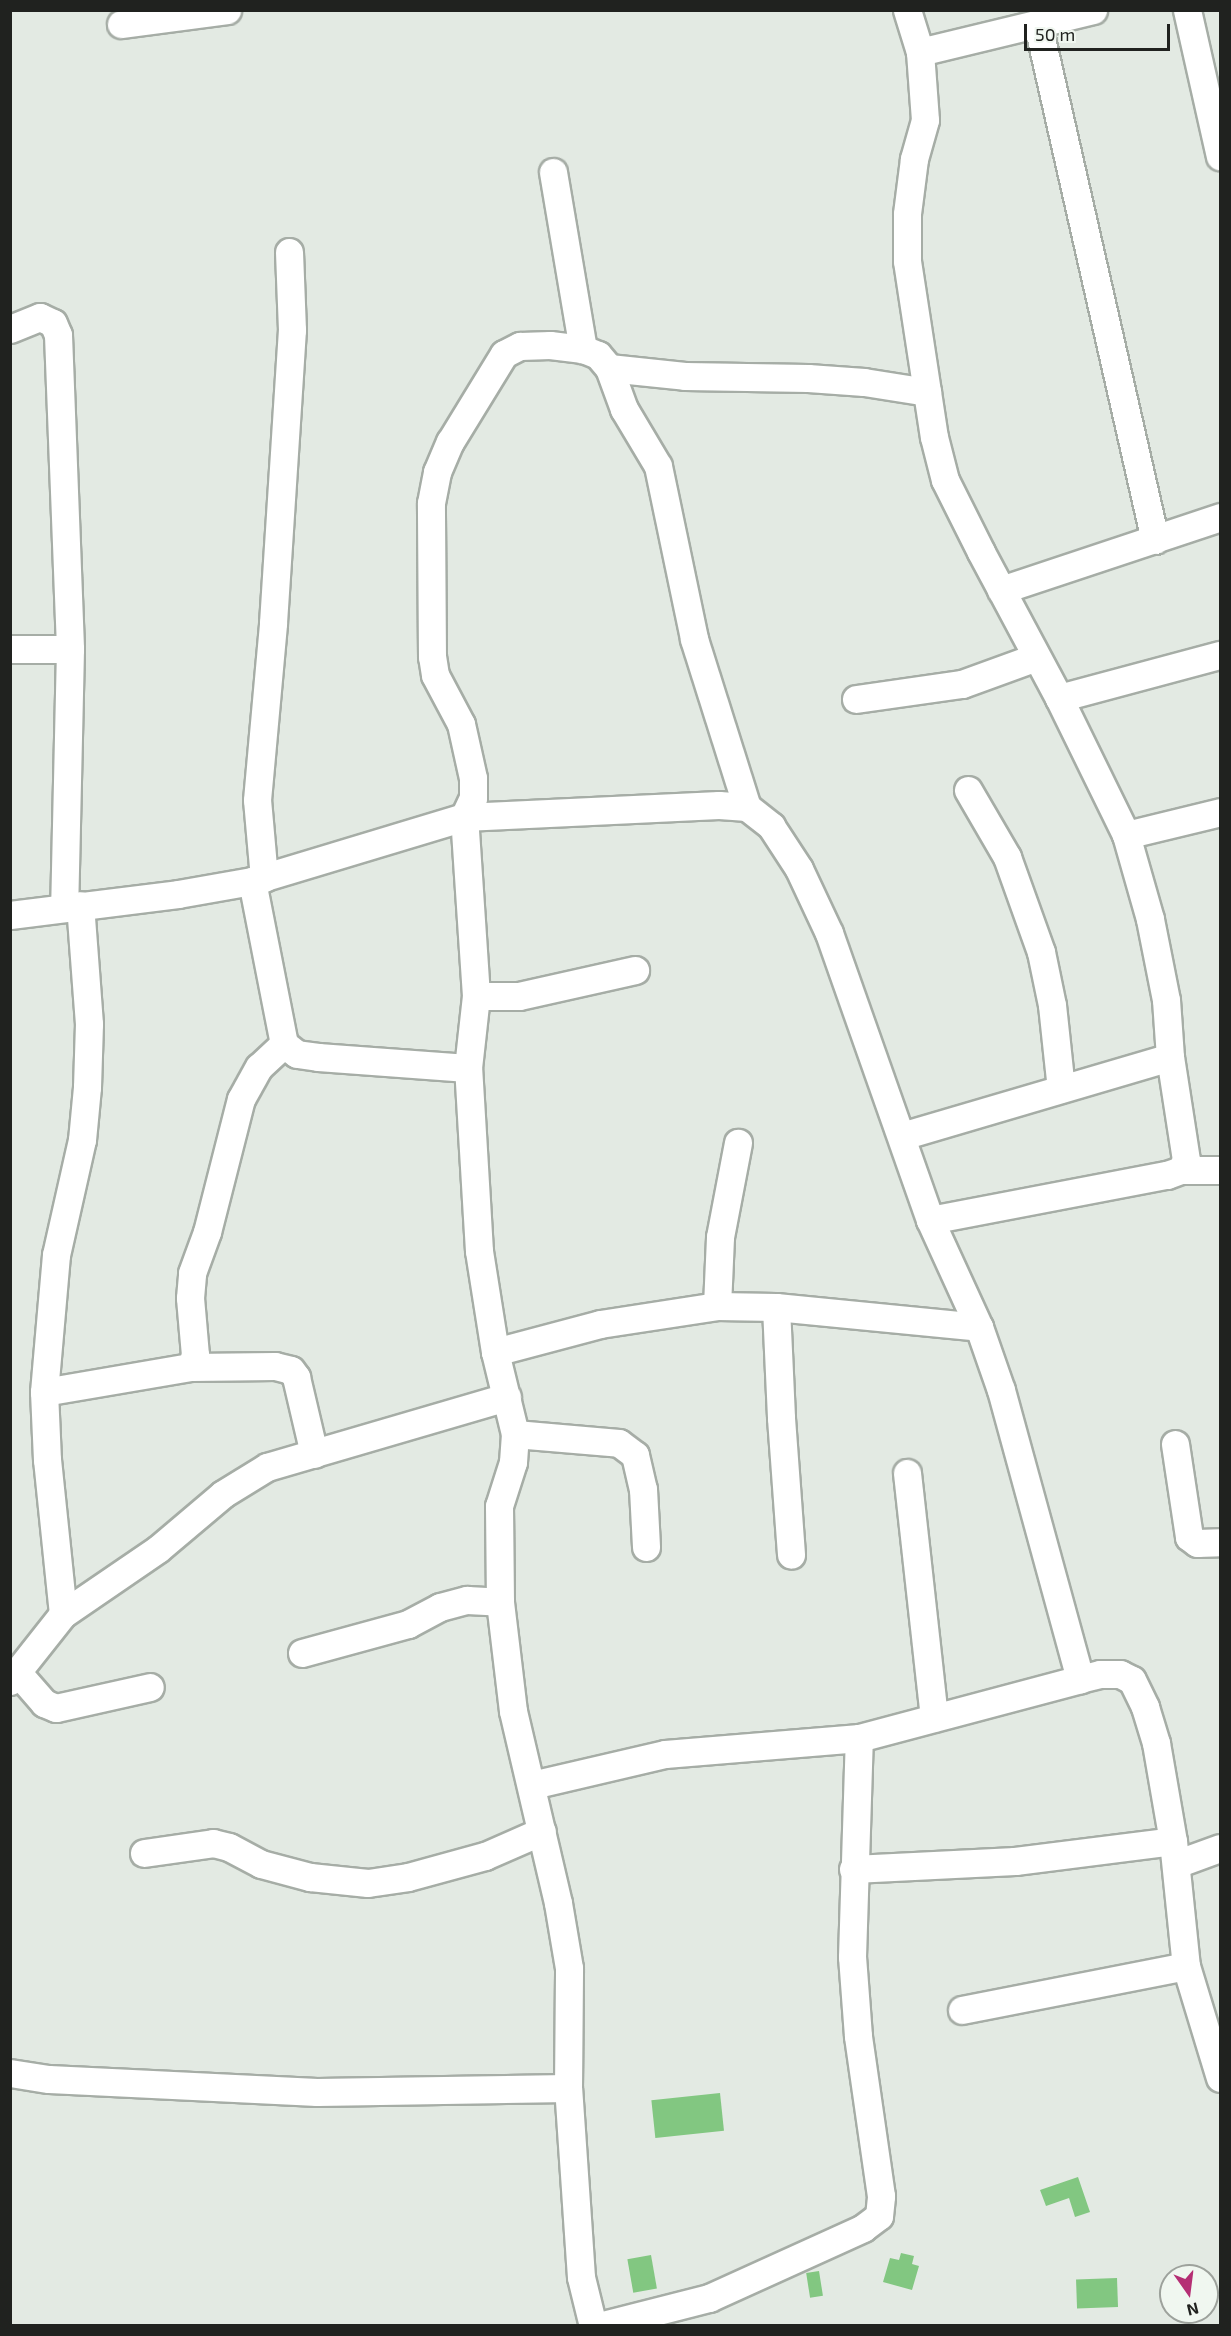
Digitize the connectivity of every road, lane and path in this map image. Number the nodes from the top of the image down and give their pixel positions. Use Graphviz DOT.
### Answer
graph roads {
  1 [pos="227,10"];
  2 [pos="907,10"];
  3 [pos="1093,10"];
  4 [pos="1187,10"];
  5 [pos="121,24"];
  6 [pos="1038,25"];
  7 [pos="920,52"];
  8 [pos="1221,156"];
  9 [pos="553,172"];
  10 [pos="289,252"];
  11 [pos="10,329"];
  12 [pos="583,349"];
  13 [pos="609,368"];
  14 [pos="927,392"];
  15 [pos="1221,517"];
  16 [pos="1155,540"];
  17 [pos="1001,590"];
  18 [pos="10,648"];
  19 [pos="70,649"];
  20 [pos="1221,655"];
  21 [pos="1036,657"];
  22 [pos="1059,698"];
  23 [pos="856,699"];
  24 [pos="968,790"];
  25 [pos="747,807"];
  26 [pos="1221,813"];
  27 [pos="464,817"];
  28 [pos="1126,835"];
  29 [pos="258,880"];
  30 [pos="72,906"];
  31 [pos="10,915"];
  32 [pos="634,970"];
  33 [pos="476,996"];
  34 [pos="284,1044"];
  35 [pos="1170,1057"];
  36 [pos="468,1068"];
  37 [pos="1061,1089"];
  38 [pos="902,1136"];
  39 [pos="738,1143"];
  40 [pos="1181,1170"];
  41 [pos="1221,1170"];
  42 [pos="930,1220"];
  43 [pos="717,1306"];
  44 [pos="776,1307"];
  45 [pos="979,1327"];
  46 [pos="495,1352"];
  47 [pos="191,1367"];
  48 [pos="44,1392"];
  49 [pos="507,1397"];
  50 [pos="515,1434"];
  51 [pos="1175,1444"];
  52 [pos="314,1454"];
  53 [pos="907,1473"];
  54 [pos="1221,1542"];
  55 [pos="646,1547"];
  56 [pos="791,1555"];
  57 [pos="500,1602"];
  58 [pos="63,1614"];
  59 [pos="303,1653"];
  60 [pos="14,1677"];
  61 [pos="1080,1679"];
  62 [pos="150,1687"];
  63 [pos="934,1718"];
  64 [pos="858,1738"];
  65 [pos="532,1785"];
  66 [pos="542,1831"];
  67 [pos="1221,1848"];
  68 [pos="144,1852"];
  69 [pos="1175,1853"];
  70 [pos="853,1869"];
  71 [pos="1186,1966"];
  72 [pos="962,2010"];
  73 [pos="10,2073"];
  74 [pos="1221,2078"];
  75 [pos="568,2088"];
  76 [pos="592,2325"];
  77 [pos="599,2325"];
  1 -- 5 [label="street"];
  2 -- 7 [label="street"];
  3 -- 6 [label="street"];
  4 -- 8 [label="street"];
  6 -- 7 [label="street"];
  6 -- 16 [label="street"];
  7 -- 14 [label="street"];
  9 -- 12 [label="street"];
  10 -- 29 [label="street"];
  11 -- 19 [label="street"];
  12 -- 13 [label="street"];
  12 -- 27 [label="street"];
  13 -- 14 [label="street"];
  13 -- 25 [label="street"];
  14 -- 17 [label="street"];
  15 -- 16 [label="street"];
  16 -- 17 [label="street"];
  17 -- 21 [label="street"];
  18 -- 19 [label="street"];
  19 -- 30 [label="street"];
  20 -- 22 [label="street"];
  21 -- 22 [label="street"];
  21 -- 23 [label="street"];
  22 -- 28 [label="street"];
  24 -- 37 [label="street"];
  25 -- 27 [label="street"];
  25 -- 38 [label="street"];
  26 -- 28 [label="street"];
  27 -- 29 [label="street"];
  27 -- 33 [label="street"];
  28 -- 35 [label="street"];
  29 -- 30 [label="street"];
  29 -- 34 [label="street"];
  30 -- 31 [label="street"];
  30 -- 48 [label="street"];
  32 -- 33 [label="street"];
  33 -- 36 [label="street"];
  34 -- 36 [label="street"];
  34 -- 47 [label="street"];
  35 -- 37 [label="street"];
  35 -- 40 [label="street"];
  36 -- 46 [label="street"];
  37 -- 38 [label="street"];
  38 -- 42 [label="street"];
  39 -- 43 [label="street"];
  40 -- 41 [label="street"];
  40 -- 42 [label="street"];
  42 -- 45 [label="street"];
  43 -- 44 [label="street"];
  43 -- 46 [label="street"];
  44 -- 45 [label="street"];
  44 -- 56 [label="street"];
  45 -- 61 [label="street"];
  46 -- 49 [label="street"];
  47 -- 48 [label="street"];
  47 -- 52 [label="street"];
  48 -- 58 [label="street"];
  49 -- 50 [label="street"];
  49 -- 52 [label="street"];
  50 -- 55 [label="street"];
  50 -- 57 [label="street"];
  51 -- 54 [label="street"];
  52 -- 58 [label="street"];
  53 -- 63 [label="street"];
  57 -- 59 [label="street"];
  57 -- 65 [label="street"];
  58 -- 60 [label="street"];
  60 -- 62 [label="street"];
  61 -- 63 [label="street"];
  61 -- 69 [label="street"];
  63 -- 64 [label="street"];
  64 -- 65 [label="street"];
  64 -- 70 [label="street"];
  65 -- 66 [label="street"];
  66 -- 68 [label="street"];
  66 -- 75 [label="street"];
  67 -- 69 [label="street"];
  69 -- 70 [label="street"];
  69 -- 71 [label="street"];
  70 -- 77 [label="street"];
  71 -- 72 [label="street"];
  71 -- 74 [label="street"];
  73 -- 75 [label="street"];
  75 -- 76 [label="street"];
}
